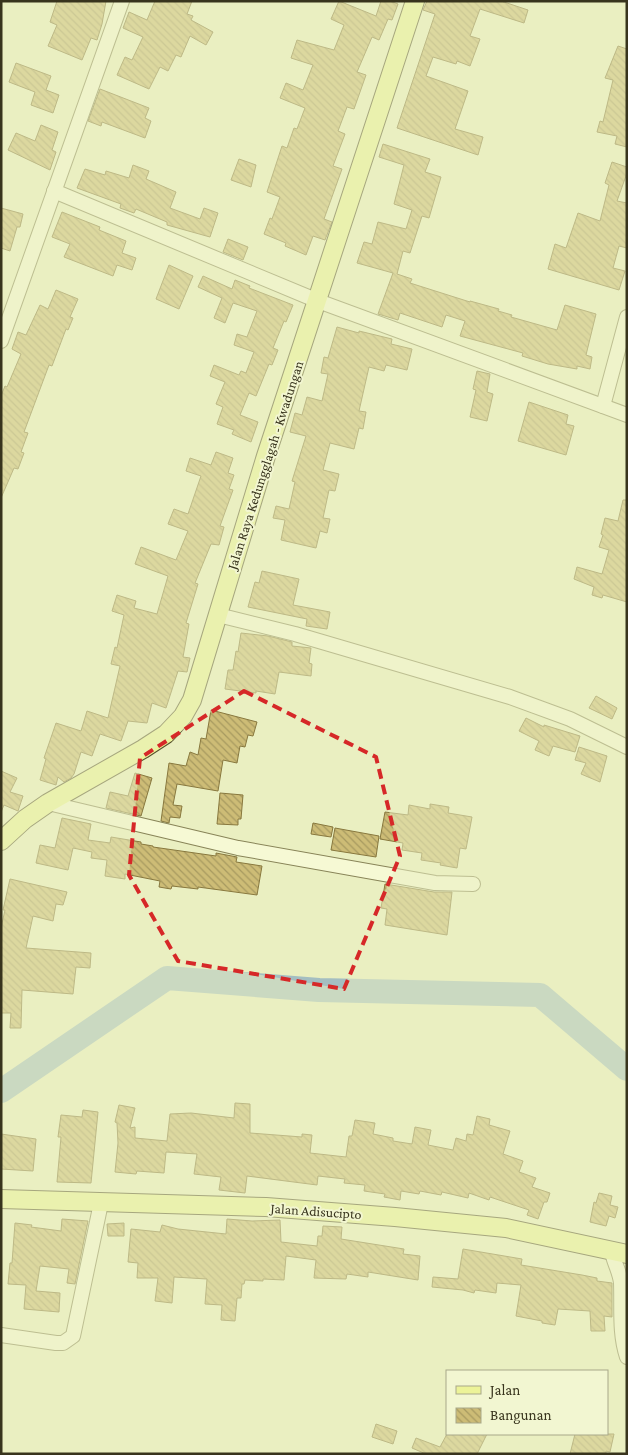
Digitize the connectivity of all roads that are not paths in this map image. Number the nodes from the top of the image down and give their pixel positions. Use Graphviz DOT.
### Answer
graph roads {
  1 [pos="122,1"];
  2 [pos="415,1"];
  3 [pos="54,191"];
  4 [pos="318,301"];
  5 [pos="627,317"];
  6 [pos="1,341"];
  7 [pos="602,406"];
  8 [pos="627,415"];
  9 [pos="218,615"];
  10 [pos="627,747"];
  11 [pos="48,803"];
  12 [pos="1,841"];
  13 [pos="473,884"];
  14 [pos="1,1198"];
  15 [pos="101,1203"];
  16 [pos="620,1253"];
  17 [pos="1,1335"];
  18 [pos="625,1351"];
  1 -- 3 [label="street"];
  2 -- 4 [label="main road, Jalan Raya Kedungglagah - Kwadungan"];
  3 -- 4 [label="street"];
  3 -- 6 [label="street"];
  4 -- 7 [label="street"];
  4 -- 9 [label="main road, Jalan Raya Kedungglagah - Kwadungan"];
  5 -- 7 [label="street"];
  7 -- 8 [label="street"];
  9 -- 10 [label="street"];
  9 -- 11 [label="main road, Jalan Raya Kedungglagah - Kwadungan"];
  11 -- 12 [label="main road, Jalan Raya Kedungglagah - Kwadungan"];
  11 -- 13 [label="street"];
  14 -- 15 [label="main road, Jalan Adisucipto"];
  15 -- 16 [label="main road, Jalan Adisucipto"];
  15 -- 17 [label="street"];
  16 -- 18 [label="street"];
}
